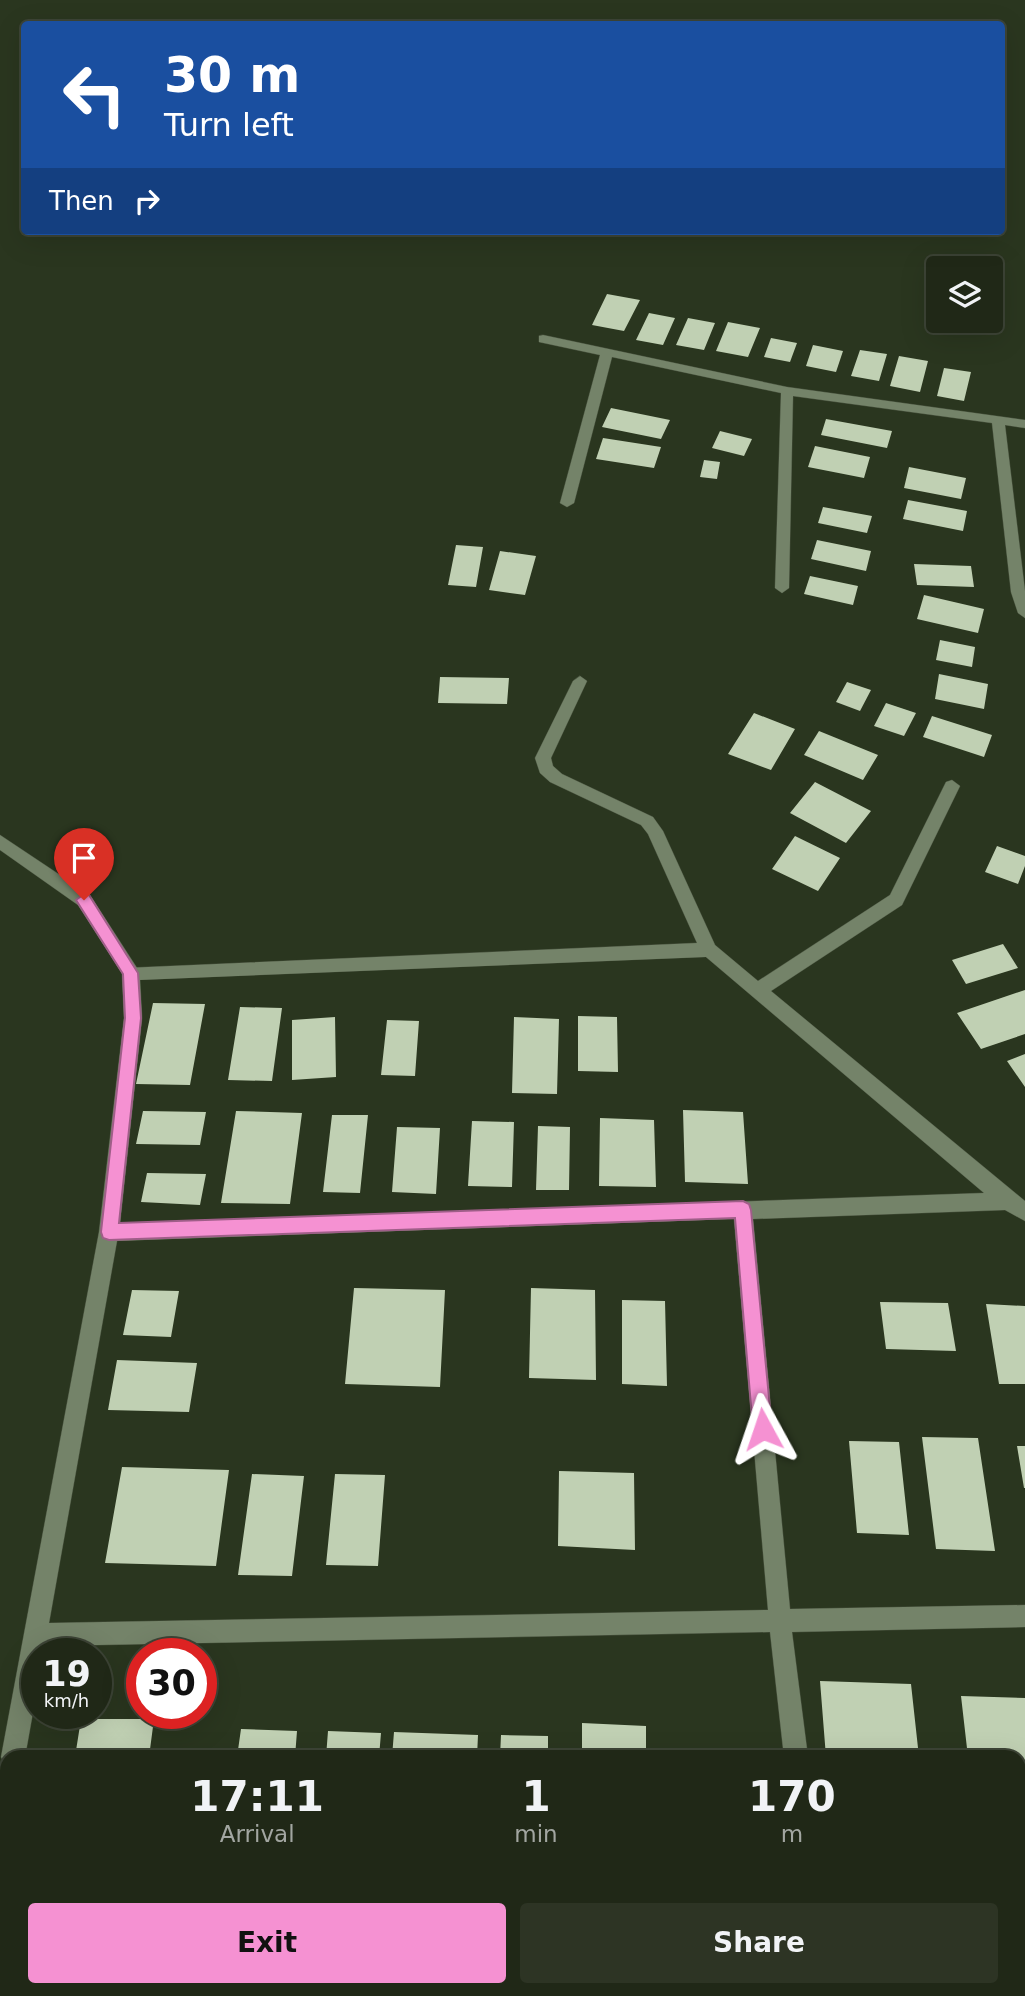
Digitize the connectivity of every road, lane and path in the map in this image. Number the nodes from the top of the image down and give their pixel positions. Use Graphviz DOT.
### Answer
graph roads {
  1 [pos="543,339"];
  2 [pos="607,352"];
  3 [pos="787,391"];
  4 [pos="998,420"];
  5 [pos="1025,424"];
  6 [pos="567,503"];
  7 [pos="782,588"];
  8 [pos="1025,613"];
  9 [pos="580,681"];
  10 [pos="953,786"];
  11 [pos="0,841"];
  12 [pos="709,950"];
  13 [pos="131,973"];
  14 [pos="759,990"];
  15 [pos="1017,1206"];
  16 [pos="743,1210"];
  17 [pos="109,1232"];
  18 [pos="1025,1616"];
  19 [pos="780,1622"];
  20 [pos="36,1635"];
  21 [pos="14,1750"];
  22 [pos="795,1750"];
  1 -- 2 [label="street"];
  2 -- 3 [label="street"];
  2 -- 6 [label="street"];
  3 -- 4 [label="street"];
  3 -- 7 [label="street"];
  4 -- 5 [label="street"];
  4 -- 8 [label="street"];
  9 -- 12 [label="street"];
  10 -- 14 [label="street"];
  11 -- 13 [label="street"];
  12 -- 13 [label="street"];
  12 -- 14 [label="street"];
  13 -- 17 [label="street"];
  14 -- 15 [label="street"];
  15 -- 16 [label="street"];
  16 -- 17 [label="street"];
  16 -- 19 [label="street"];
  17 -- 20 [label="street"];
  18 -- 19 [label="street"];
  19 -- 20 [label="street"];
  19 -- 22 [label="street"];
  20 -- 21 [label="street"];
}
